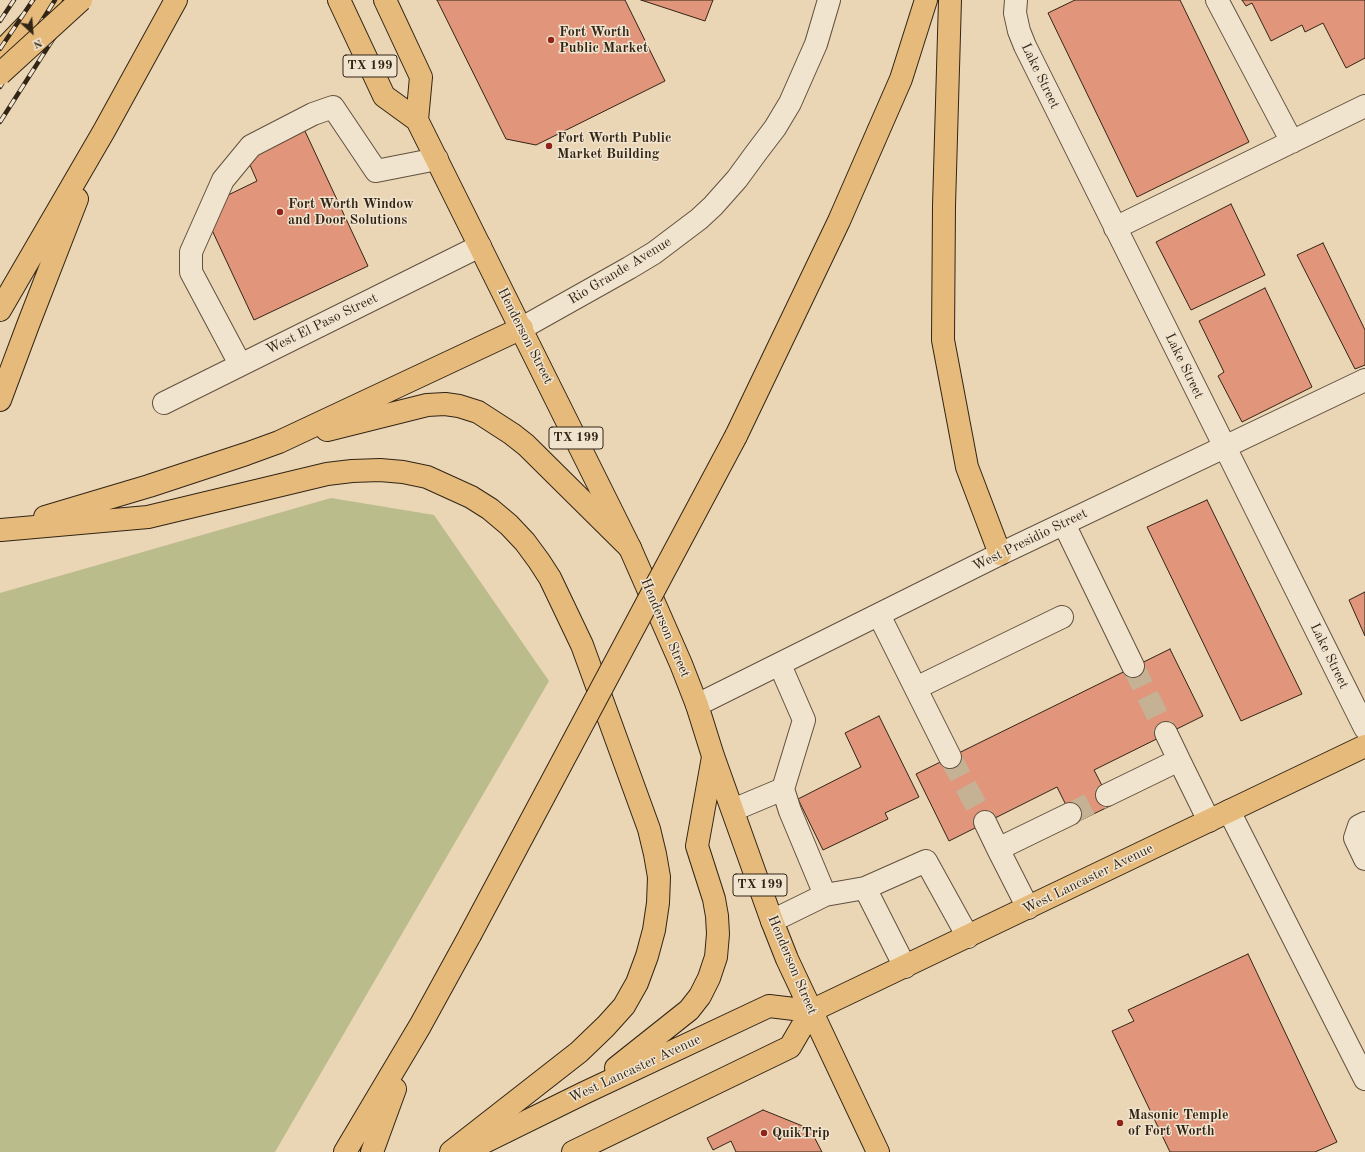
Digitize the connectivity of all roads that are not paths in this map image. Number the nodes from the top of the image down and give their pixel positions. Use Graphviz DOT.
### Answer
graph roads {
  1 [pos="51,0"];
  2 [pos="81,0"];
  3 [pos="176,0"];
  4 [pos="339,0"];
  5 [pos="385,0"];
  6 [pos="829,0"];
  7 [pos="926,0"];
  8 [pos="950,0"];
  9 [pos="1016,0"];
  10 [pos="1217,0"];
  11 [pos="0,53"];
  12 [pos="0,74"];
  13 [pos="1365,106"];
  14 [pos="417,120"];
  15 [pos="104,131"];
  16 [pos="1292,142"];
  17 [pos="437,159"];
  18 [pos="1116,228"];
  19 [pos="480,246"];
  20 [pos="0,310"];
  21 [pos="522,328"];
  22 [pos="240,364"];
  23 [pos="1365,380"];
  24 [pos="0,400"];
  25 [pos="164,402"];
  26 [pos="279,442"];
  27 [pos="1225,447"];
  28 [pos="1064,524"];
  29 [pos="1,530"];
  30 [pos="630,548"];
  31 [pos="1000,554"];
  32 [pos="879,615"];
  33 [pos="1062,617"];
  34 [pos="780,665"];
  35 [pos="1133,666"];
  36 [pos="916,688"];
  37 [pos="697,705"];
  38 [pos="1365,728"];
  39 [pos="1166,733"];
  40 [pos="1365,746"];
  41 [pos="713,756"];
  42 [pos="950,757"];
  43 [pos="1179,760"];
  44 [pos="783,789"];
  45 [pos="1107,795"];
  46 [pos="733,810"];
  47 [pos="1230,811"];
  48 [pos="1070,814"];
  49 [pos="1209,821"];
  50 [pos="985,822"];
  51 [pos="1365,823"];
  52 [pos="998,849"];
  53 [pos="1365,858"];
  54 [pos="865,888"];
  55 [pos="825,895"];
  56 [pos="1028,908"];
  57 [pos="772,921"];
  58 [pos="968,937"];
  59 [pos="905,967"];
  60 [pos="811,1011"];
  61 [pos="420,1026"];
  62 [pos="1365,1079"];
  63 [pos="584,1093"];
  64 [pos="345,1152"];
  65 [pos="372,1152"];
  66 [pos="450,1152"];
  67 [pos="464,1152"];
  68 [pos="573,1152"];
  69 [pos="878,1152"];
  1 -- 11 [label="main road"];
  2 -- 12 [label="main road, bridge"];
  3 -- 15 [label="main road"];
  4 -- 14 [label="main road, Henderson Street / TX 199"];
  5 -- 14 [label="main road, TX 199"];
  6 -- 21 [label="street, Rio Grande Avenue"];
  7 -- 61 [label="main road, bridge"];
  8 -- 31 [label="main road"];
  9 -- 18 [label="street, Lake Street"];
  10 -- 16 [label="street"];
  13 -- 16 [label="street"];
  14 -- 17 [label="main road, Henderson Street / TX 199"];
  15 -- 20 [label="main road"];
  15 -- 24 [label="main road"];
  16 -- 18 [label="street"];
  17 -- 19 [label="main road, Henderson Street / TX 199"];
  17 -- 22 [label="street"];
  18 -- 27 [label="street, Lake Street"];
  19 -- 21 [label="main road, Henderson Street / TX 199"];
  19 -- 22 [label="street, West El Paso Street"];
  21 -- 26 [label="main road"];
  21 -- 30 [label="main road, Henderson Street / TX 199"];
  22 -- 25 [label="street, West El Paso Street"];
  23 -- 27 [label="street, West Presidio Street"];
  26 -- 29 [label="main road"];
  26 -- 30 [label="main road"];
  27 -- 28 [label="street, West Presidio Street"];
  27 -- 38 [label="street, Lake Street"];
  28 -- 31 [label="street, West Presidio Street"];
  28 -- 35 [label="street"];
  29 -- 66 [label="main road"];
  30 -- 37 [label="main road, Henderson Street / TX 199"];
  31 -- 32 [label="street, West Presidio Street"];
  32 -- 34 [label="street, West Presidio Street"];
  32 -- 36 [label="street"];
  33 -- 36 [label="street"];
  34 -- 37 [label="street, West Presidio Street"];
  34 -- 44 [label="street"];
  36 -- 42 [label="street"];
  37 -- 41 [label="main road, Henderson Street / TX 199"];
  39 -- 43 [label="street"];
  40 -- 47 [label="main road, West Lancaster Avenue"];
  41 -- 46 [label="main road, Henderson Street / TX 199"];
  41 -- 63 [label="main road"];
  43 -- 45 [label="street"];
  43 -- 49 [label="street"];
  44 -- 46 [label="street"];
  44 -- 55 [label="street"];
  46 -- 57 [label="main road, Henderson Street / TX 199"];
  47 -- 49 [label="main road, West Lancaster Avenue"];
  47 -- 62 [label="street"];
  48 -- 52 [label="street"];
  49 -- 56 [label="main road, West Lancaster Avenue"];
  50 -- 52 [label="street"];
  51 -- 53 [label="street"];
  52 -- 56 [label="street"];
  54 -- 55 [label="street"];
  54 -- 58 [label="street"];
  54 -- 59 [label="street"];
  55 -- 57 [label="street"];
  56 -- 58 [label="main road, West Lancaster Avenue"];
  57 -- 60 [label="main road, Henderson Street / TX 199"];
  58 -- 59 [label="main road, West Lancaster Avenue"];
  59 -- 60 [label="main road, West Lancaster Avenue"];
  60 -- 63 [label="main road, West Lancaster Avenue"];
  60 -- 68 [label="main road"];
  60 -- 69 [label="main road, Henderson Street / TX 199"];
  61 -- 64 [label="main road"];
  61 -- 65 [label="main road"];
  63 -- 67 [label="main road, West Lancaster Avenue"];
}
